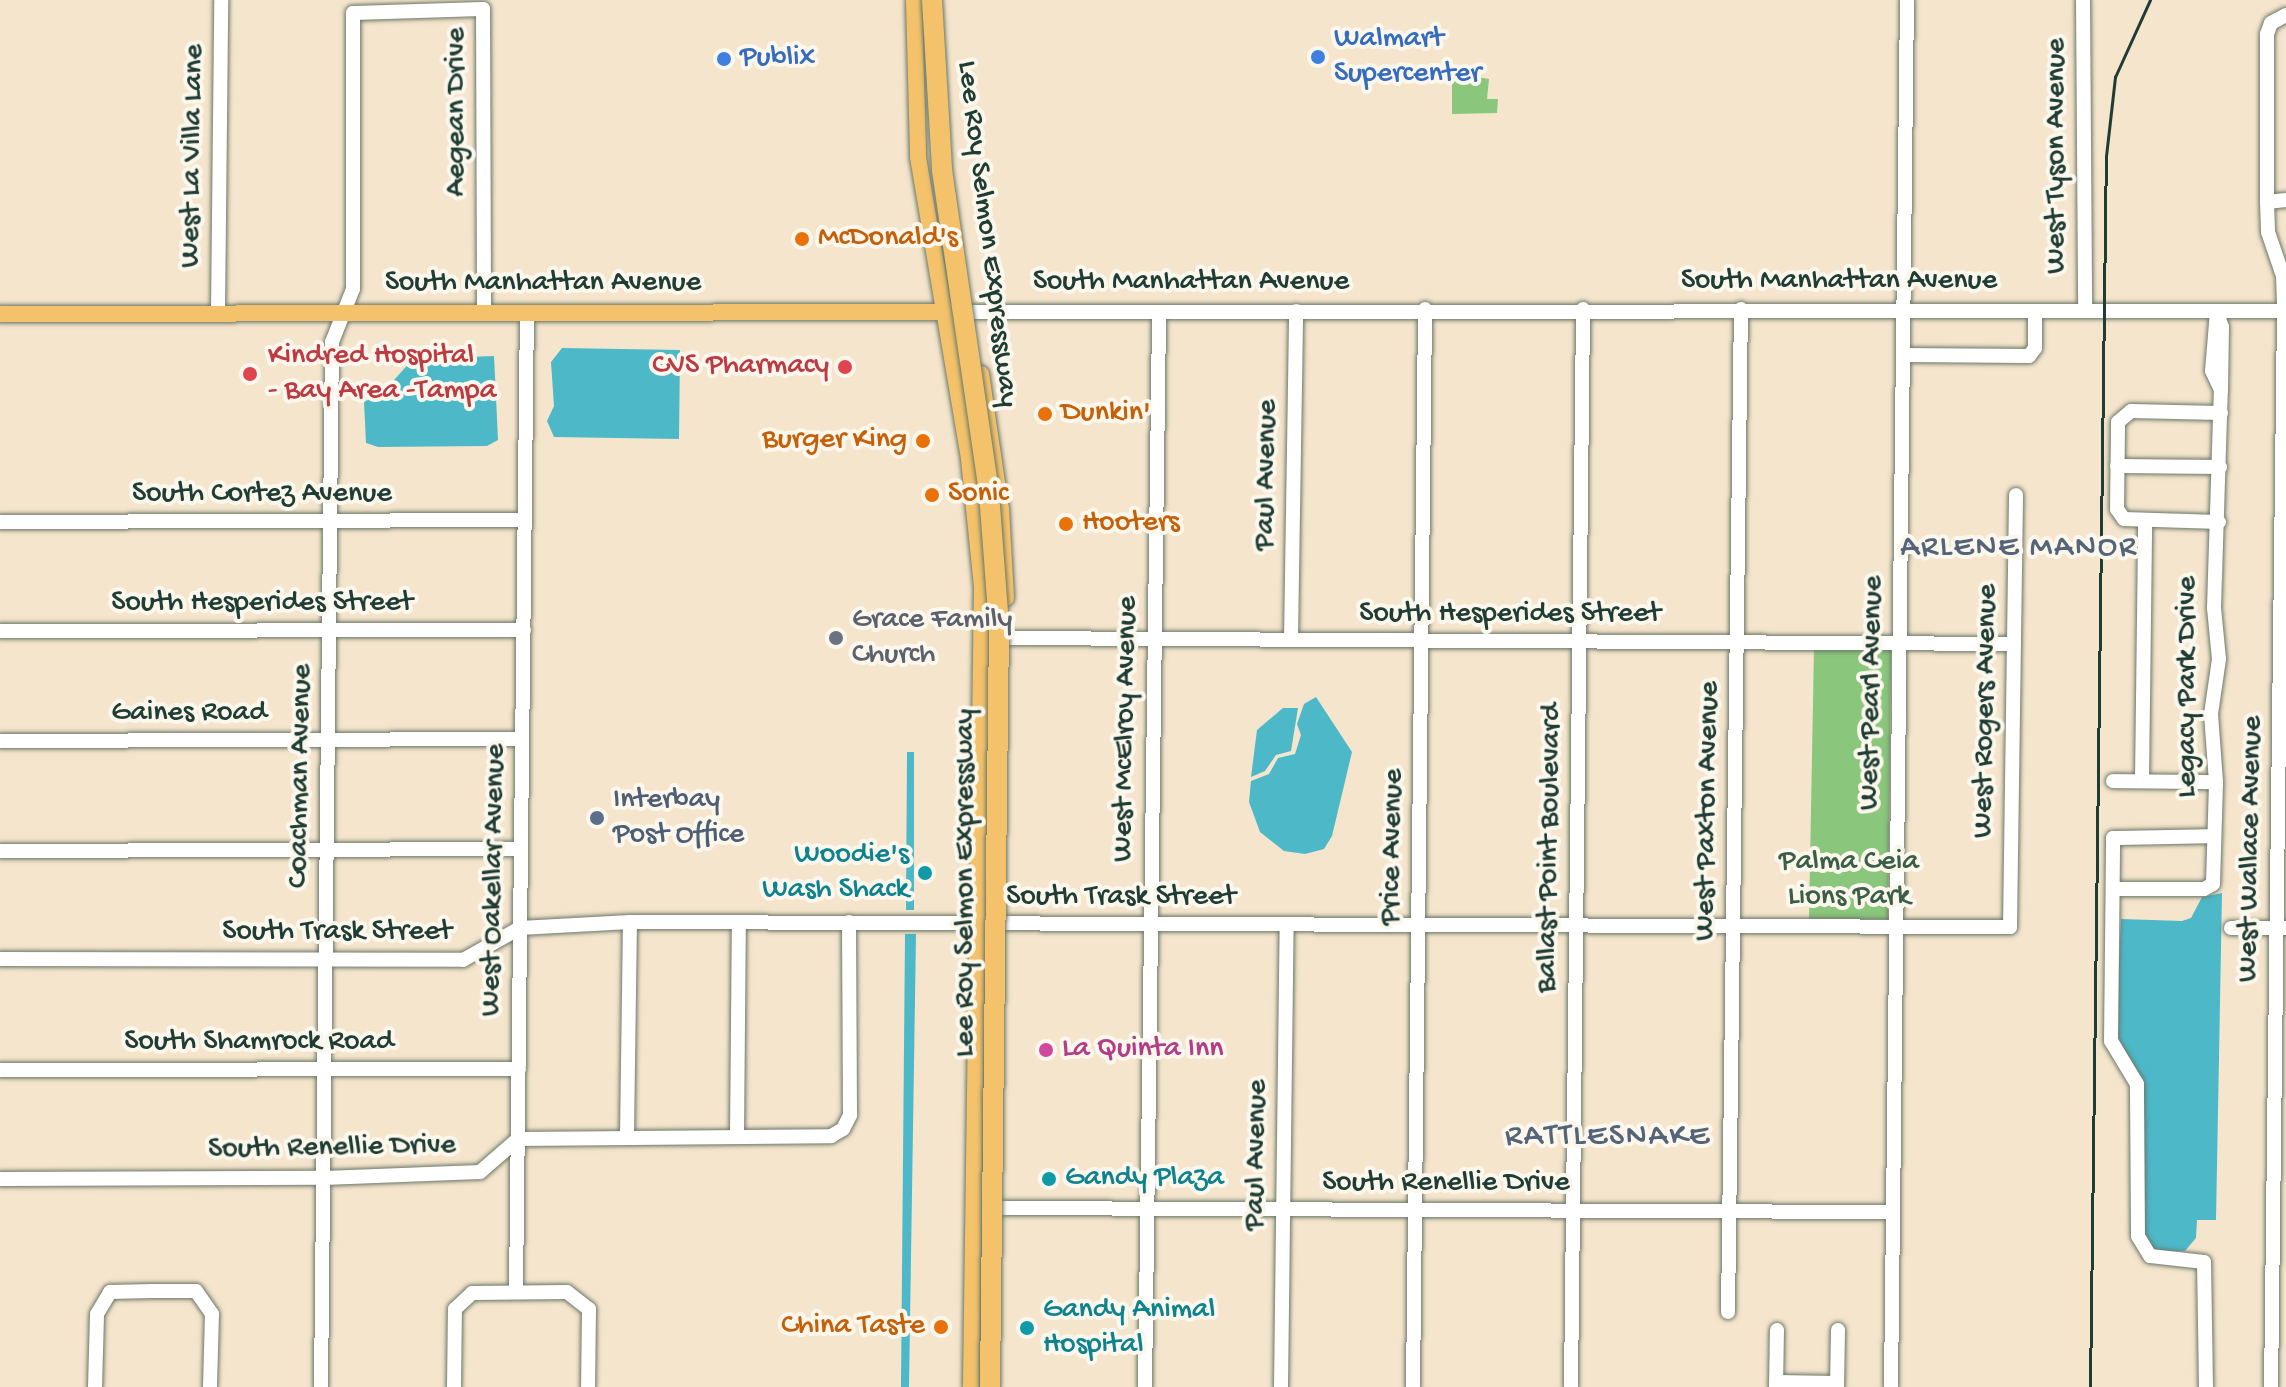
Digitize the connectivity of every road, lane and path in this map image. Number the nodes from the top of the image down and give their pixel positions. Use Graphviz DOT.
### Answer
graph roads {
  1 [pos="221,0"];
  2 [pos="914,0"];
  3 [pos="922,0"];
  4 [pos="1907,0"];
  5 [pos="2083,0"];
  6 [pos="934,5"];
  7 [pos="2286,15"];
  8 [pos="914,45"];
  9 [pos="2286,200"];
  10 [pos="2267,202"];
  11 [pos="1425,309"];
  12 [pos="1583,309"];
  13 [pos="1741,309"];
  14 [pos="1905,310"];
  15 [pos="1296,311"];
  16 [pos="2035,311"];
  17 [pos="2085,311"];
  18 [pos="2285,311"];
  19 [pos="218,312"];
  20 [pos="344,312"];
  21 [pos="484,312"];
  22 [pos="527,312"];
  23 [pos="945,312"];
  24 [pos="970,312"];
  25 [pos="1159,312"];
  26 [pos="2217,312"];
  27 [pos="0,314"];
  28 [pos="1904,355"];
  29 [pos="2221,413"];
  30 [pos="2117,466"];
  31 [pos="2220,467"];
  32 [pos="2016,495"];
  33 [pos="525,520"];
  34 [pos="331,521"];
  35 [pos="0,522"];
  36 [pos="2145,522"];
  37 [pos="2219,522"];
  38 [pos="1005,571"];
  39 [pos="982,586"];
  40 [pos="329,630"];
  41 [pos="524,630"];
  42 [pos="0,631"];
  43 [pos="1006,638"];
  44 [pos="1154,639"];
  45 [pos="1291,639"];
  46 [pos="1422,640"];
  47 [pos="1579,641"];
  48 [pos="1738,642"];
  49 [pos="1900,643"];
  50 [pos="2014,644"];
  51 [pos="522,739"];
  52 [pos="328,740"];
  53 [pos="0,741"];
  54 [pos="1005,748"];
  55 [pos="2113,781"];
  56 [pos="2142,781"];
  57 [pos="2216,782"];
  58 [pos="981,808"];
  59 [pos="2213,836"];
  60 [pos="521,849"];
  61 [pos="327,850"];
  62 [pos="0,851"];
  63 [pos="2115,889"];
  64 [pos="630,922"];
  65 [pos="739,922"];
  66 [pos="849,922"];
  67 [pos="979,923"];
  68 [pos="1003,923"];
  69 [pos="1151,924"];
  70 [pos="1287,924"];
  71 [pos="1419,925"];
  72 [pos="1576,926"];
  73 [pos="1734,927"];
  74 [pos="1896,927"];
  75 [pos="2010,927"];
  76 [pos="520,928"];
  77 [pos="2231,928"];
  78 [pos="2281,928"];
  79 [pos="0,959"];
  80 [pos="326,960"];
  81 [pos="1001,1065"];
  82 [pos="325,1069"];
  83 [pos="519,1069"];
  84 [pos="0,1070"];
  85 [pos="978,1076"];
  86 [pos="627,1135"];
  87 [pos="737,1136"];
  88 [pos="518,1139"];
  89 [pos="324,1178"];
  90 [pos="0,1179"];
  91 [pos="999,1208"];
  92 [pos="976,1209"];
  93 [pos="1147,1209"];
  94 [pos="1283,1209"];
  95 [pos="1414,1210"];
  96 [pos="1573,1211"];
  97 [pos="1731,1212"];
  98 [pos="1893,1212"];
  99 [pos="997,1249"];
  100 [pos="516,1292"];
  101 [pos="1728,1312"];
  102 [pos="1777,1330"];
  103 [pos="1838,1330"];
  104 [pos="1776,1384"];
  105 [pos="1837,1385"];
  106 [pos="95,1387"];
  107 [pos="210,1387"];
  108 [pos="321,1387"];
  109 [pos="454,1387"];
  110 [pos="588,1387"];
  111 [pos="974,1387"];
  112 [pos="991,1387"];
  113 [pos="1145,1387"];
  114 [pos="1281,1387"];
  115 [pos="1413,1387"];
  116 [pos="1571,1387"];
  117 [pos="1891,1387"];
  118 [pos="2206,1387"];
  119 [pos="2271,1387"];
  1 -- 19 [label="street, West La Villa Lane"];
  2 -- 8 [label="main road"];
  3 -- 111 [label="highway, Lee Roy Selmon Expressway"];
  4 -- 14 [label="street, West Pearl Avenue"];
  5 -- 17 [label="street, West Tyson Avenue"];
  6 -- 24 [label="main road"];
  6 -- 112 [label="highway, Lee Roy Selmon Expressway, bridge"];
  7 -- 10 [label="street, West Wallace Avenue"];
  8 -- 23 [label="main road"];
  8 -- 24 [label="main road"];
  9 -- 10 [label="street"];
  10 -- 18 [label="street, West Wallace Avenue"];
  11 -- 12 [label="street, South Manhattan Avenue"];
  11 -- 15 [label="street, South Manhattan Avenue"];
  11 -- 46 [label="street, Price Avenue"];
  12 -- 13 [label="street, South Manhattan Avenue"];
  12 -- 47 [label="street, Ballast Point Boulevard"];
  13 -- 14 [label="street, South Manhattan Avenue"];
  13 -- 48 [label="street, West Paxton Avenue"];
  14 -- 16 [label="street, South Manhattan Avenue"];
  14 -- 28 [label="street, West Pearl Avenue"];
  15 -- 25 [label="street, South Manhattan Avenue"];
  15 -- 45 [label="street, Paul Avenue"];
  16 -- 17 [label="street, South Manhattan Avenue"];
  16 -- 28 [label="street"];
  17 -- 26 [label="street, South Manhattan Avenue"];
  18 -- 26 [label="street, South Manhattan Avenue"];
  18 -- 78 [label="street, West Wallace Avenue"];
  19 -- 20 [label="main road, South Manhattan Avenue"];
  19 -- 27 [label="main road, South Manhattan Avenue"];
  20 -- 21 [label="main road, South Manhattan Avenue"];
  20 -- 21 [label="street, Aegean Drive"];
  20 -- 34 [label="street, Coachman Avenue"];
  21 -- 22 [label="main road, South Manhattan Avenue"];
  22 -- 23 [label="main road, South Manhattan Avenue"];
  22 -- 33 [label="street, West Oakellar Avenue"];
  23 -- 24 [label="main road, South Manhattan Avenue"];
  23 -- 38 [label="main road"];
  23 -- 39 [label="main road"];
  24 -- 25 [label="street, South Manhattan Avenue"];
  24 -- 38 [label="main road"];
  25 -- 44 [label="street, West McElroy Avenue"];
  26 -- 29 [label="street, Legacy Park Drive"];
  28 -- 49 [label="street, West Pearl Avenue"];
  29 -- 30 [label="street"];
  29 -- 31 [label="street, Legacy Park Drive"];
  30 -- 31 [label="street"];
  30 -- 36 [label="street"];
  31 -- 37 [label="street, Legacy Park Drive"];
  32 -- 50 [label="street, West Rogers Avenue"];
  33 -- 34 [label="street, South Cortez Avenue"];
  33 -- 41 [label="street, West Oakellar Avenue"];
  34 -- 35 [label="street, South Cortez Avenue"];
  34 -- 40 [label="street, Coachman Avenue"];
  36 -- 37 [label="street"];
  36 -- 56 [label="street"];
  37 -- 57 [label="street, Legacy Park Drive"];
  38 -- 43 [label="main road"];
  39 -- 54 [label="main road"];
  39 -- 58 [label="main road"];
  40 -- 41 [label="street, South Hesperides Street"];
  40 -- 42 [label="street, South Hesperides Street"];
  40 -- 52 [label="street, Coachman Avenue"];
  41 -- 51 [label="street, West Oakellar Avenue"];
  43 -- 44 [label="street, South Hesperides Street"];
  43 -- 54 [label="main road"];
  44 -- 45 [label="street, South Hesperides Street"];
  44 -- 69 [label="street, West McElroy Avenue"];
  45 -- 46 [label="street, South Hesperides Street"];
  46 -- 47 [label="street, South Hesperides Street"];
  46 -- 71 [label="street, Price Avenue"];
  47 -- 48 [label="street, South Hesperides Street"];
  47 -- 72 [label="street, Ballast Point Boulevard"];
  48 -- 49 [label="street, South Hesperides Street"];
  48 -- 73 [label="street, West Paxton Avenue"];
  49 -- 50 [label="street, South Hesperides Street"];
  49 -- 74 [label="street, West Pearl Avenue"];
  50 -- 75 [label="street, West Rogers Avenue"];
  51 -- 52 [label="street, Gaines Road"];
  51 -- 60 [label="street, West Oakellar Avenue"];
  52 -- 53 [label="street, Gaines Road"];
  52 -- 61 [label="street, Coachman Avenue"];
  54 -- 68 [label="main road"];
  55 -- 56 [label="street"];
  56 -- 57 [label="street"];
  57 -- 59 [label="street, Legacy Park Drive"];
  58 -- 67 [label="main road"];
  58 -- 68 [label="main road"];
  59 -- 63 [label="street, Legacy Park Drive"];
  59 -- 63 [label="street"];
  60 -- 61 [label="street"];
  60 -- 76 [label="street, West Oakellar Avenue"];
  61 -- 62 [label="street"];
  61 -- 80 [label="street, Coachman Avenue"];
  63 -- 118 [label="street"];
  64 -- 65 [label="street, South Trask Street"];
  64 -- 76 [label="street, South Trask Street"];
  64 -- 86 [label="street"];
  65 -- 66 [label="street, South Trask Street"];
  65 -- 87 [label="street"];
  66 -- 67 [label="street, South Trask Street"];
  66 -- 87 [label="street"];
  67 -- 68 [label="street, South Trask Street"];
  67 -- 81 [label="main road"];
  67 -- 85 [label="main road"];
  68 -- 69 [label="street, South Trask Street"];
  68 -- 81 [label="main road"];
  69 -- 70 [label="street, South Trask Street"];
  69 -- 93 [label="street, West McElroy Avenue"];
  70 -- 71 [label="street, South Trask Street"];
  70 -- 94 [label="street, Paul Avenue"];
  71 -- 72 [label="street, South Trask Street"];
  71 -- 95 [label="street, Price Avenue"];
  72 -- 73 [label="street, South Trask Street"];
  72 -- 96 [label="street, Ballast Point Boulevard"];
  73 -- 74 [label="street, South Trask Street"];
  73 -- 97 [label="street, West Paxton Avenue"];
  74 -- 75 [label="street, South Trask Street"];
  74 -- 98 [label="street, West Pearl Avenue"];
  76 -- 80 [label="street, South Trask Street"];
  76 -- 83 [label="street, West Oakellar Avenue"];
  77 -- 78 [label="street"];
  78 -- 119 [label="street, West Wallace Avenue"];
  79 -- 80 [label="street, South Trask Street"];
  80 -- 82 [label="street, Coachman Avenue"];
  81 -- 91 [label="main road"];
  82 -- 83 [label="street, South Shamrock Road"];
  82 -- 84 [label="street, South Shamrock Road"];
  82 -- 89 [label="street, Coachman Avenue"];
  83 -- 88 [label="street, West Oakellar Avenue"];
  85 -- 91 [label="main road"];
  85 -- 92 [label="main road"];
  86 -- 87 [label="street"];
  86 -- 88 [label="street"];
  88 -- 89 [label="street, South Renellie Drive"];
  88 -- 100 [label="street, West Oakellar Avenue"];
  89 -- 90 [label="street, South Renellie Drive"];
  89 -- 108 [label="street, Coachman Avenue"];
  91 -- 93 [label="street, South Renellie Drive"];
  91 -- 99 [label="main road"];
  92 -- 99 [label="main road"];
  92 -- 111 [label="main road"];
  93 -- 94 [label="street, South Renellie Drive"];
  93 -- 113 [label="street, West McElroy Avenue"];
  94 -- 95 [label="street, South Renellie Drive"];
  94 -- 114 [label="street, Paul Avenue"];
  95 -- 96 [label="street, South Renellie Drive"];
  95 -- 115 [label="street, Price Avenue"];
  96 -- 97 [label="street, South Renellie Drive"];
  96 -- 116 [label="street, Ballast Point Boulevard"];
  97 -- 98 [label="street, South Renellie Drive"];
  97 -- 101 [label="street, West Paxton Avenue"];
  98 -- 117 [label="street, West Pearl Avenue"];
  99 -- 112 [label="main road"];
  100 -- 109 [label="street"];
  100 -- 110 [label="street"];
  102 -- 104 [label="street"];
  103 -- 105 [label="street"];
  104 -- 105 [label="street"];
  106 -- 107 [label="street"];
}
